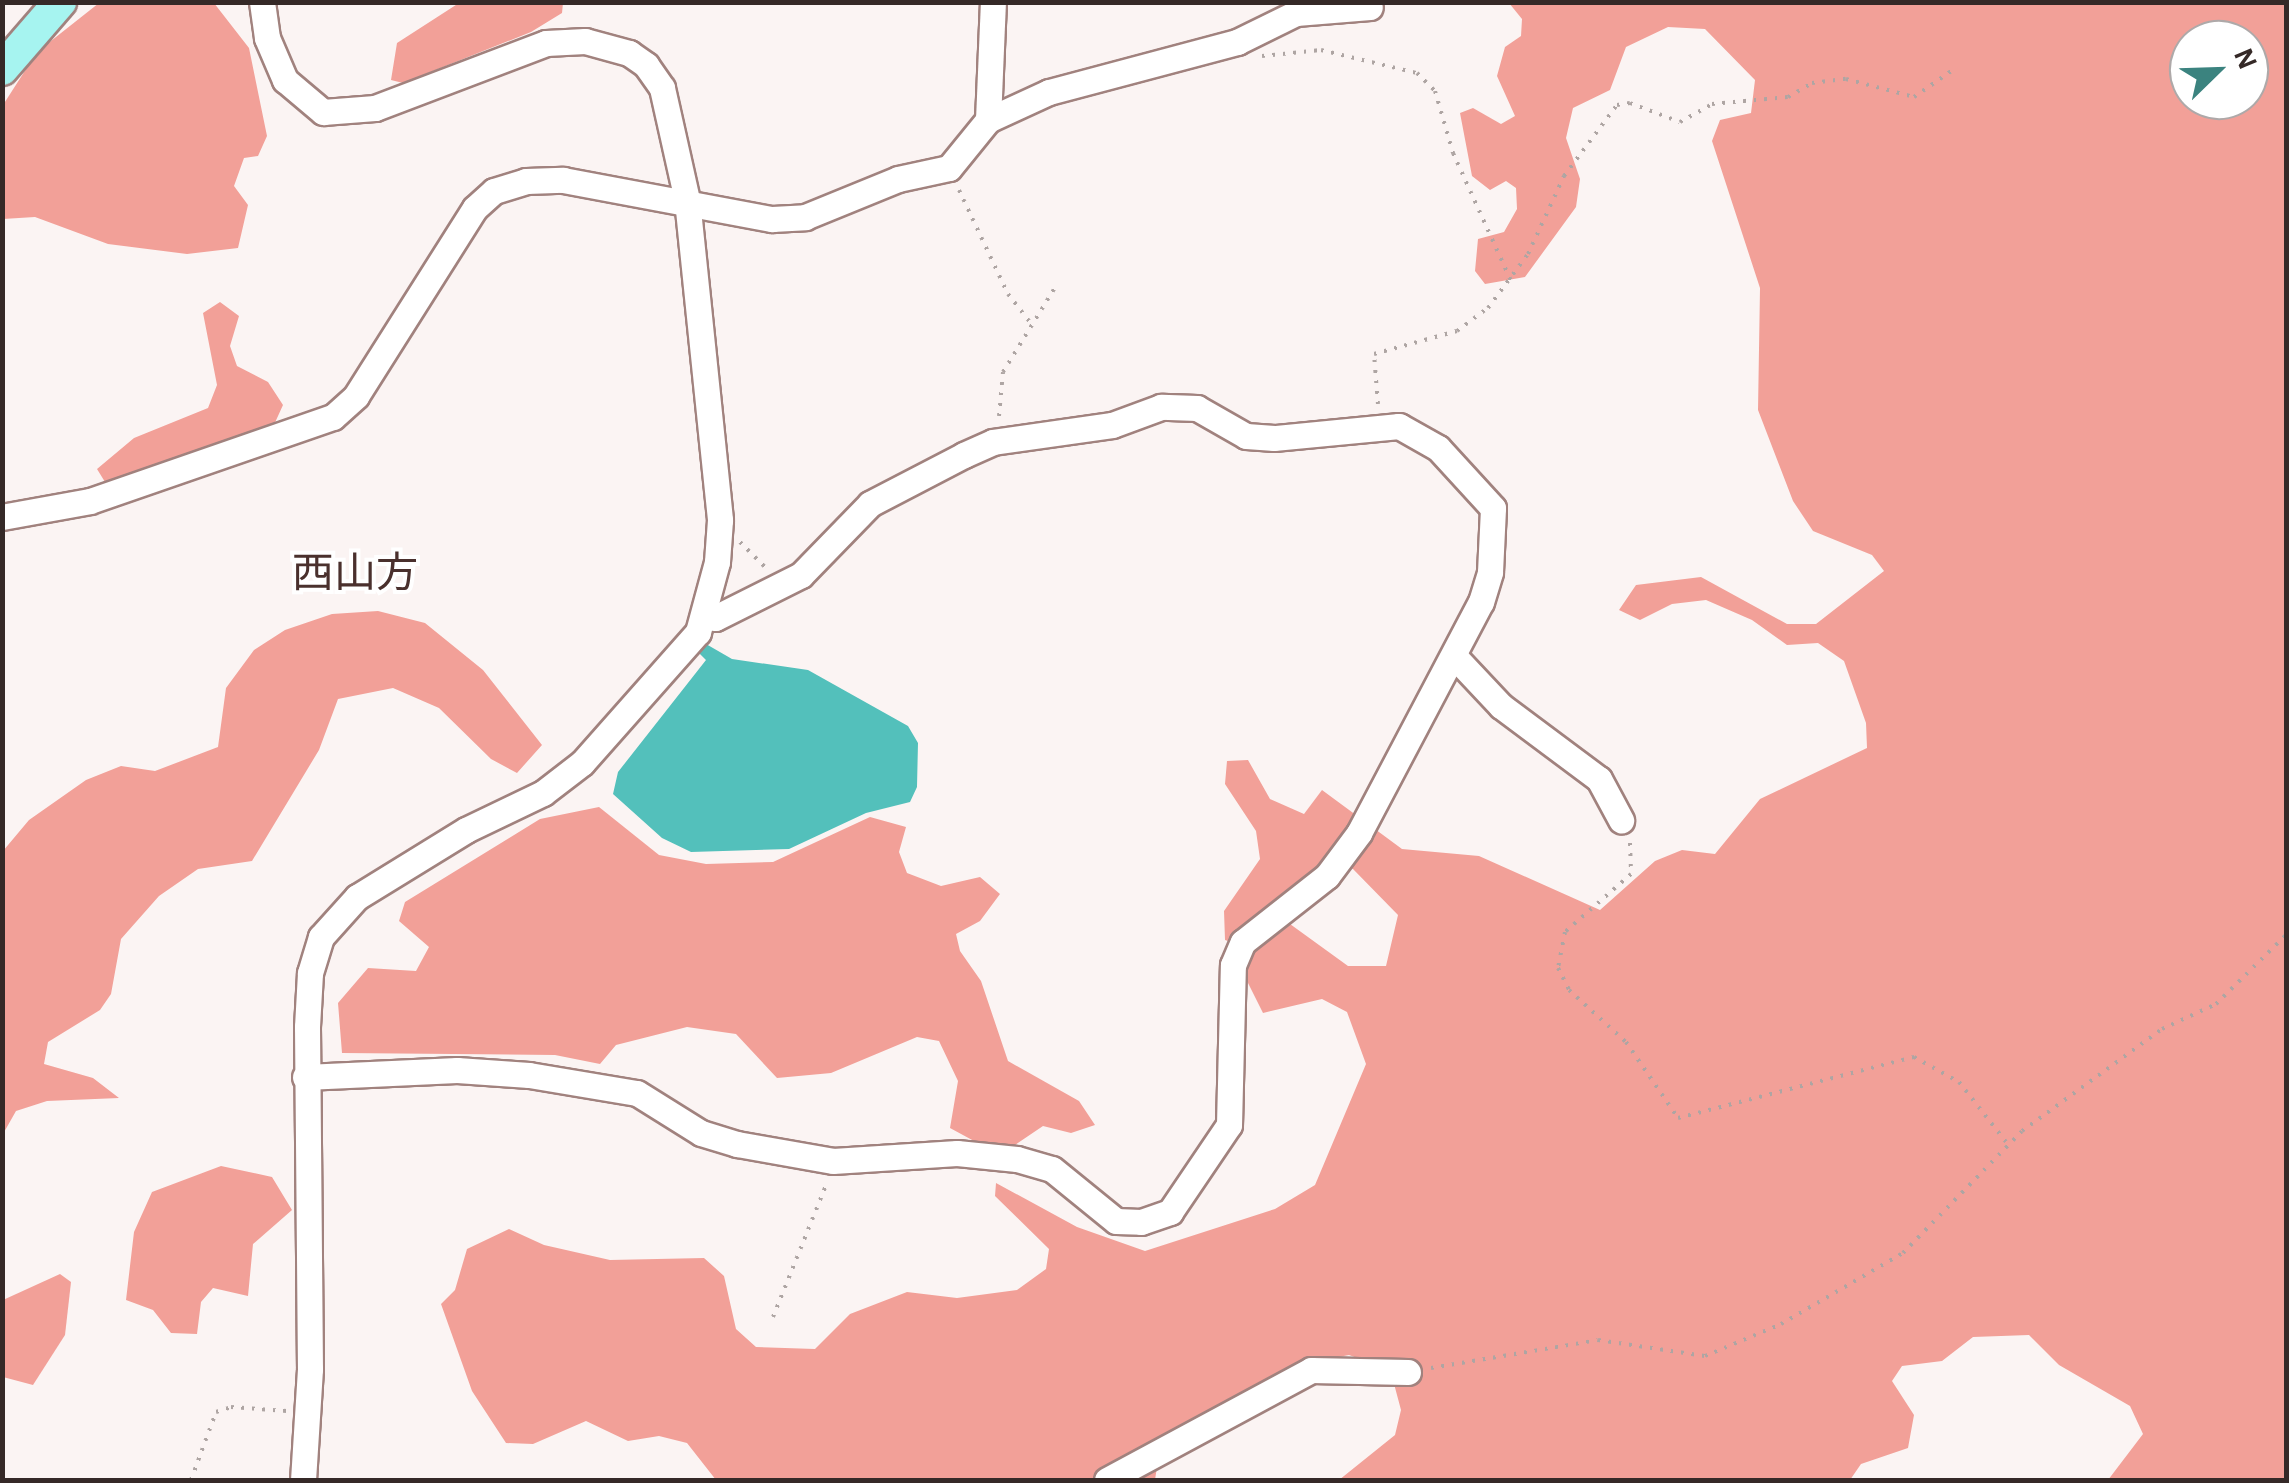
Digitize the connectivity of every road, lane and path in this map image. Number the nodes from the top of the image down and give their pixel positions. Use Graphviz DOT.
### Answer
graph roads {
  1 [pos="60,2"];
  2 [pos="262,2"];
  3 [pos="994,2"];
  4 [pos="1370,7"];
  5 [pos="1245,58"];
  6 [pos="1958,67"];
  7 [pos="2,68"];
  8 [pos="988,120"];
  9 [pos="949,168"];
  10 [pos="687,200"];
  11 [pos="1511,281"];
  12 [pos="1056,286"];
  13 [pos="1030,322"];
  14 [pos="1384,426"];
  15 [pos="993,442"];
  16 [pos="2,517"];
  17 [pos="720,520"];
  18 [pos="782,584"];
  19 [pos="695,632"];
  20 [pos="1454,656"];
  21 [pos="1622,820"];
  22 [pos="2286,935"];
  23 [pos="306,1077"];
  24 [pos="2008,1144"];
  25 [pos="832,1161"];
  26 [pos="773,1317"];
  27 [pos="1408,1372"];
  28 [pos="308,1416"];
  29 [pos="191,1480"];
  30 [pos="303,1480"];
  31 [pos="1107,1480"];
  1 -- 7 [label="main road"];
  2 -- 10 [label="street"];
  3 -- 8 [label="street"];
  4 -- 8 [label="street"];
  5 -- 11 [label="path"];
  6 -- 11 [label="path"];
  8 -- 9 [label="street"];
  9 -- 10 [label="street"];
  9 -- 13 [label="path"];
  10 -- 16 [label="street"];
  10 -- 17 [label="street"];
  11 -- 14 [label="path"];
  12 -- 13 [label="path"];
  13 -- 15 [label="path"];
  14 -- 15 [label="street"];
  14 -- 20 [label="street"];
  15 -- 18 [label="street"];
  17 -- 18 [label="path"];
  17 -- 19 [label="street"];
  18 -- 19 [label="street"];
  19 -- 23 [label="street"];
  20 -- 21 [label="street"];
  20 -- 25 [label="street"];
  21 -- 24 [label="path"];
  22 -- 24 [label="path"];
  23 -- 25 [label="street"];
  23 -- 28 [label="street"];
  24 -- 27 [label="path"];
  25 -- 26 [label="path"];
  27 -- 31 [label="street"];
  28 -- 29 [label="path"];
  28 -- 30 [label="street"];
}
